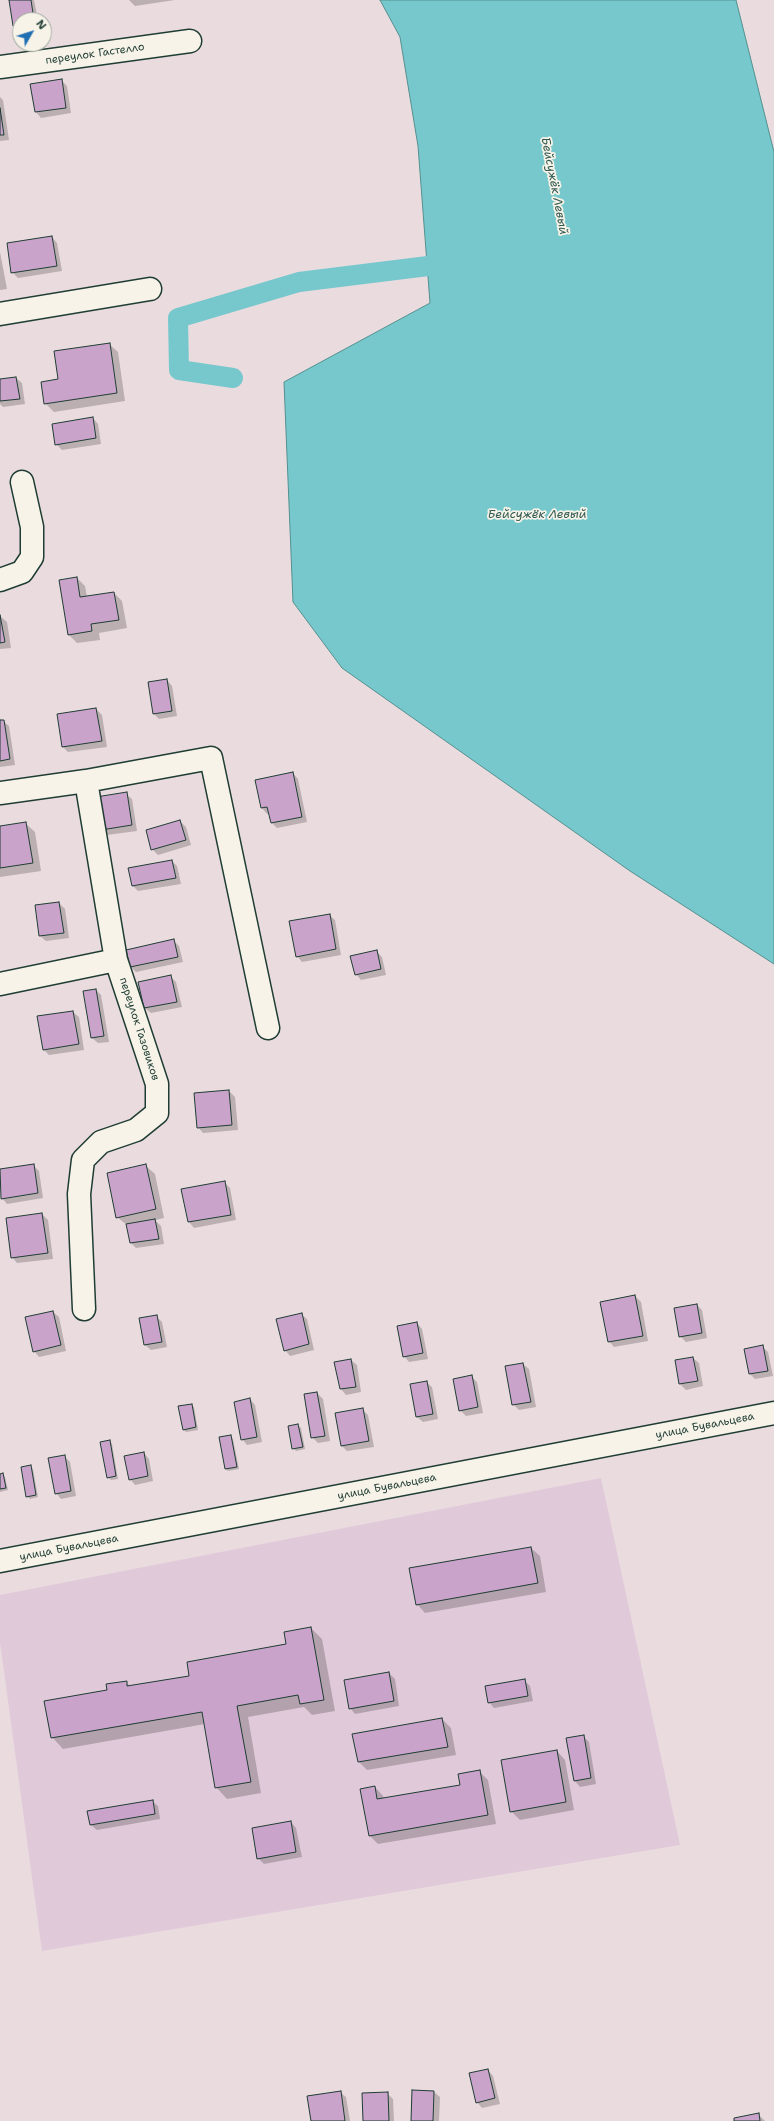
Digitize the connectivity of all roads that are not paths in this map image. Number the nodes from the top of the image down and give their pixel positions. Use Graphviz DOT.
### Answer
graph roads {
  1 [pos="190,41"];
  2 [pos="0,67"];
  3 [pos="150,289"];
  4 [pos="0,314"];
  5 [pos="22,482"];
  6 [pos="0,580"];
  7 [pos="86,781"];
  8 [pos="0,793"];
  9 [pos="116,960"];
  10 [pos="0,984"];
  11 [pos="268,1028"];
  12 [pos="84,1309"];
  13 [pos="774,1413"];
  14 [pos="0,1561"];
  1 -- 2 [label="street, переулок Гастелло"];
  3 -- 4 [label="street"];
  5 -- 6 [label="street"];
  7 -- 8 [label="street"];
  7 -- 9 [label="street, переулок Газовиков"];
  7 -- 11 [label="street"];
  9 -- 10 [label="street"];
  9 -- 12 [label="street, переулок Газовиков"];
  13 -- 14 [label="street, улица Бувальцева"];
}
